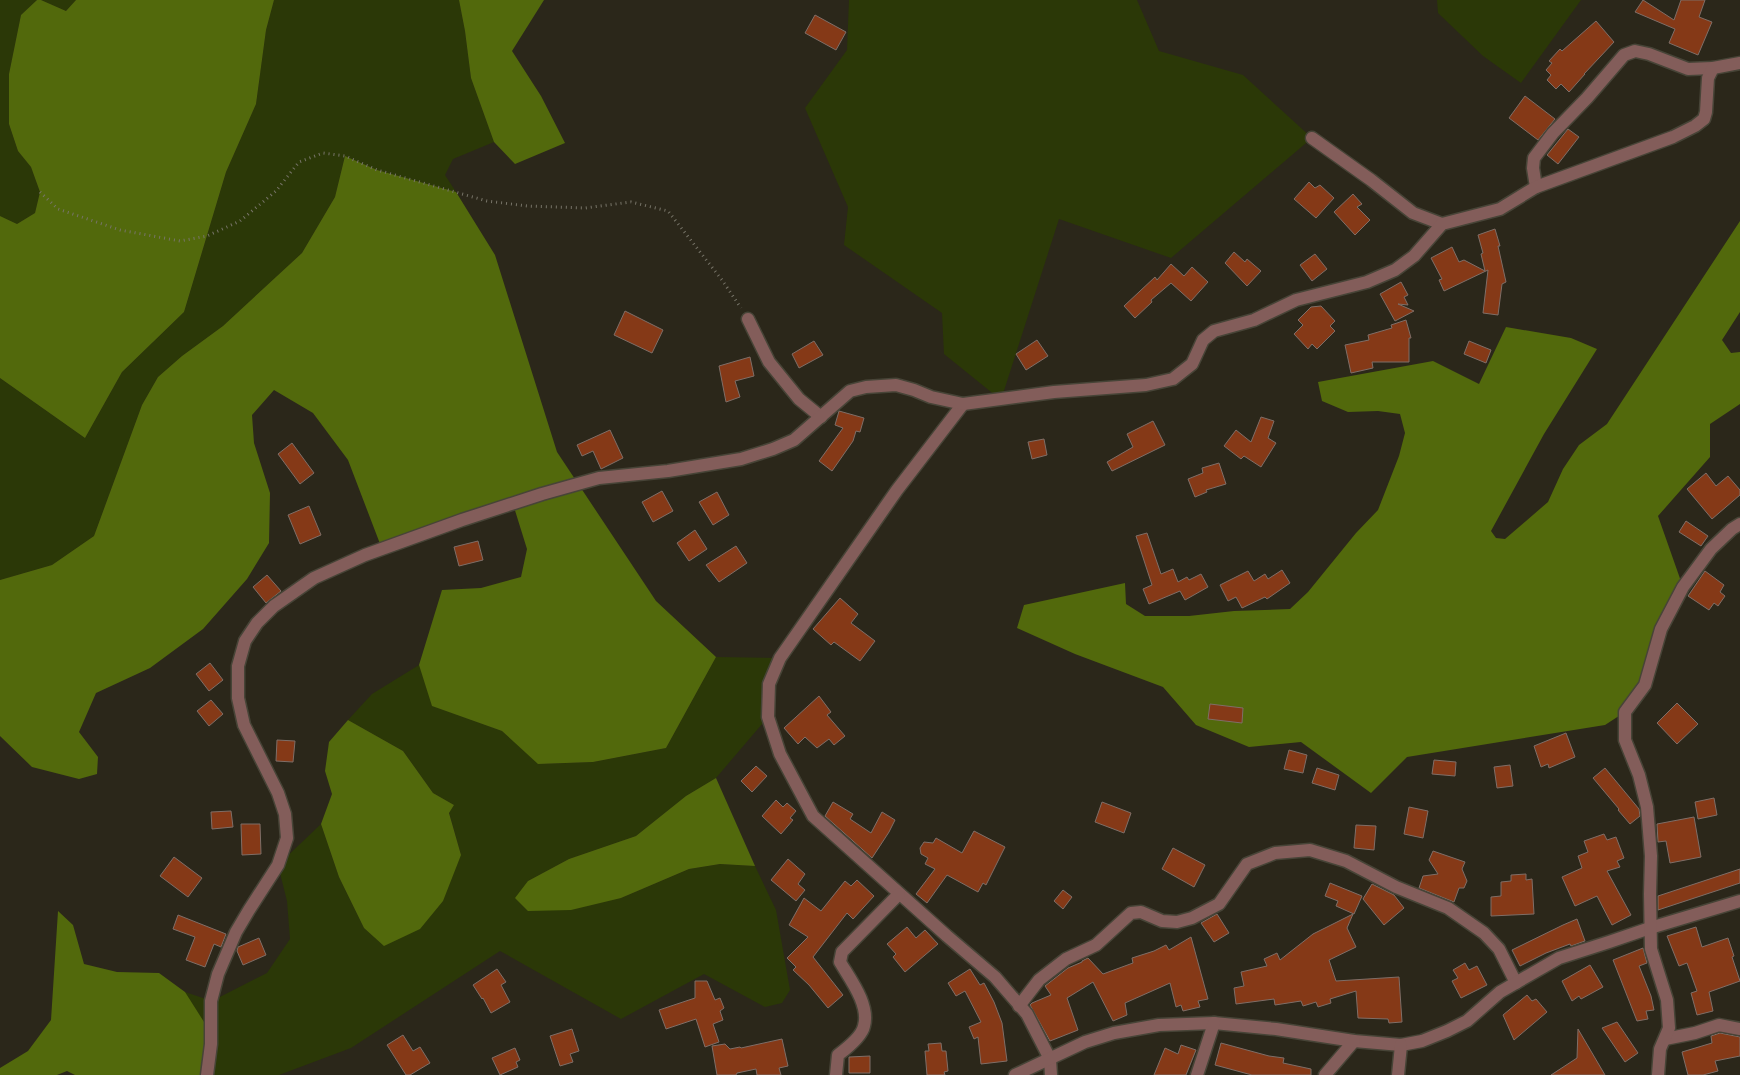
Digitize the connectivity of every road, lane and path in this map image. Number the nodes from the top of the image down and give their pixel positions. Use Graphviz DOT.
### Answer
graph roads {
  1 [pos="1740,63"];
  2 [pos="1713,68"];
  3 [pos="1312,138"];
  4 [pos="1536,187"];
  5 [pos="40,192"];
  6 [pos="1442,224"];
  7 [pos="748,319"];
  8 [pos="963,404"];
  9 [pos="821,417"];
  10 [pos="1740,524"];
  11 [pos="899,894"];
  12 [pos="1740,901"];
  13 [pos="1650,928"];
  14 [pos="1516,982"];
  15 [pos="1019,1006"];
  16 [pos="1214,1023"];
  17 [pos="1740,1029"];
  18 [pos="1665,1038"];
  19 [pos="1354,1041"];
  20 [pos="1401,1045"];
  21 [pos="1050,1059"];
  22 [pos="207,1075"];
  23 [pos="836,1075"];
  24 [pos="1015,1075"];
  25 [pos="1051,1075"];
  26 [pos="1197,1075"];
  27 [pos="1325,1075"];
  28 [pos="1398,1075"];
  29 [pos="1658,1075"];
  1 -- 2 [label="street"];
  2 -- 4 [label="street"];
  2 -- 4 [label="street"];
  3 -- 6 [label="street"];
  4 -- 6 [label="street"];
  5 -- 7 [label="path"];
  6 -- 8 [label="street"];
  7 -- 9 [label="street"];
  8 -- 9 [label="street"];
  8 -- 11 [label="street"];
  9 -- 22 [label="street"];
  10 -- 13 [label="street"];
  11 -- 15 [label="street"];
  11 -- 23 [label="street"];
  12 -- 13 [label="street"];
  13 -- 14 [label="street"];
  13 -- 18 [label="street"];
  14 -- 15 [label="street"];
  14 -- 20 [label="street"];
  15 -- 21 [label="street"];
  16 -- 19 [label="street"];
  16 -- 21 [label="street"];
  16 -- 26 [label="street"];
  17 -- 18 [label="street"];
  18 -- 29 [label="street"];
  19 -- 20 [label="street"];
  19 -- 27 [label="street"];
  20 -- 28 [label="street"];
  21 -- 24 [label="street"];
  21 -- 25 [label="street"];
}
